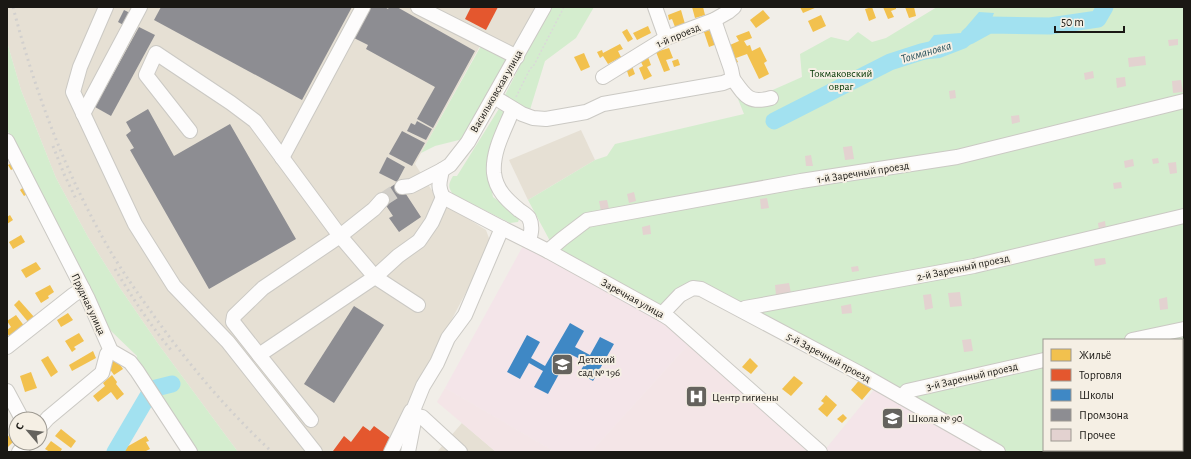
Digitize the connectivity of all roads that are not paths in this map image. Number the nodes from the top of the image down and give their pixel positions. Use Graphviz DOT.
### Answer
graph roads {
  1 [pos="106,7"];
  2 [pos="140,7"];
  3 [pos="363,7"];
  4 [pos="418,7"];
  5 [pos="544,7"];
  6 [pos="655,7"];
  7 [pos="734,7"];
  8 [pos="714,20"];
  9 [pos="666,38"];
  10 [pos="517,57"];
  11 [pos="603,77"];
  12 [pos="733,79"];
  13 [pos="494,97"];
  14 [pos="771,98"];
  15 [pos="1184,101"];
  16 [pos="513,109"];
  17 [pos="83,114"];
  18 [pos="190,132"];
  19 [pos="7,141"];
  20 [pos="282,158"];
  21 [pos="442,170"];
  22 [pos="406,189"];
  23 [pos="443,197"];
  24 [pos="381,205"];
  25 [pos="1184,216"];
  26 [pos="502,228"];
  27 [pos="340,236"];
  28 [pos="529,241"];
  29 [pos="548,251"];
  30 [pos="375,277"];
  31 [pos="83,289"];
  32 [pos="418,305"];
  33 [pos="742,310"];
  34 [pos="662,314"];
  35 [pos="1184,329"];
  36 [pos="1137,339"];
  37 [pos="7,347"];
  38 [pos="111,351"];
  39 [pos="259,355"];
  40 [pos="1043,360"];
  41 [pos="7,391"];
  42 [pos="902,397"];
  43 [pos="18,411"];
  44 [pos="415,412"];
  45 [pos="48,418"];
  46 [pos="311,420"];
  47 [pos="190,452"];
  48 [pos="315,452"];
  49 [pos="391,452"];
  50 [pos="408,452"];
  51 [pos="460,452"];
  52 [pos="820,452"];
  53 [pos="998,452"];
  1 -- 17 [label="street"];
  2 -- 17 [label="street"];
  3 -- 20 [label="street"];
  4 -- 10 [label="street"];
  5 -- 10 [label="street, Васильковская улица"];
  6 -- 9 [label="street"];
  7 -- 8 [label="street, 1-й проезд"];
  8 -- 9 [label="street, 1-й проезд"];
  8 -- 12 [label="street"];
  9 -- 11 [label="street, 1-й проезд"];
  10 -- 13 [label="street, Васильковская улица"];
  12 -- 14 [label="street"];
  12 -- 16 [label="street"];
  13 -- 16 [label="street"];
  13 -- 21 [label="street, Васильковская улица"];
  15 -- 29 [label="street, 1-й Заречный проезд"];
  16 -- 28 [label="street"];
  17 -- 48 [label="street"];
  18 -- 20 [label="street"];
  19 -- 31 [label="street, Прудная улица"];
  20 -- 27 [label="street"];
  21 -- 22 [label="street, Васильковская улица"];
  21 -- 23 [label="street"];
  23 -- 26 [label="street, Заречная улица"];
  23 -- 30 [label="street"];
  24 -- 27 [label="street"];
  25 -- 33 [label="street, 2-й Заречный проезд"];
  26 -- 28 [label="street, Заречная улица"];
  26 -- 44 [label="street"];
  27 -- 30 [label="street"];
  27 -- 39 [label="street"];
  28 -- 29 [label="street, Заречная улица"];
  29 -- 34 [label="street, Заречная улица"];
  30 -- 32 [label="street"];
  30 -- 39 [label="street"];
  31 -- 37 [label="street"];
  31 -- 38 [label="street, Прудная улица"];
  33 -- 34 [label="street, 5-й Заречный проезд"];
  33 -- 42 [label="street, 5-й Заречный проезд"];
  34 -- 52 [label="street, Заречная улица"];
  35 -- 36 [label="street"];
  38 -- 45 [label="street"];
  38 -- 47 [label="street"];
  39 -- 46 [label="street"];
  40 -- 42 [label="street, 3-й Заречный проезд"];
  41 -- 43 [label="street"];
  42 -- 53 [label="street, 5-й Заречный проезд"];
  44 -- 49 [label="street"];
  44 -- 50 [label="street"];
  44 -- 51 [label="street"];
}
